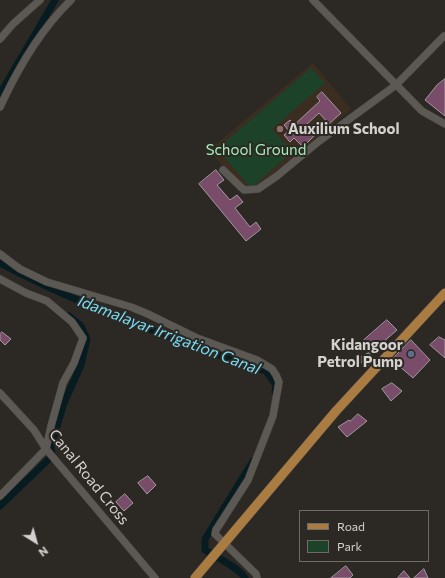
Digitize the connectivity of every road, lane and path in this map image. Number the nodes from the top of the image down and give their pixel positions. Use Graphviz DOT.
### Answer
graph roads {
  1 [pos="40,0"];
  2 [pos="71,0"];
  3 [pos="313,0"];
  4 [pos="444,36"];
  5 [pos="0,39"];
  6 [pos="396,85"];
  7 [pos="0,107"];
  8 [pos="445,124"];
  9 [pos="223,170"];
  10 [pos="0,254"];
  11 [pos="0,279"];
  12 [pos="445,293"];
  13 [pos="0,393"];
  14 [pos="46,449"];
  15 [pos="0,496"];
  16 [pos="222,545"];
  17 [pos="156,578"];
  18 [pos="194,578"];
  19 [pos="257,578"];
  1 -- 5 [label="street"];
  2 -- 7 [label="street"];
  3 -- 6 [label="street"];
  4 -- 6 [label="street"];
  6 -- 8 [label="street"];
  6 -- 9 [label="street"];
  10 -- 16 [label="street"];
  11 -- 14 [label="street"];
  12 -- 16 [label="main road"];
  13 -- 14 [label="street, Canal Road Cross"];
  14 -- 15 [label="street"];
  14 -- 17 [label="street, Canal Road Cross"];
  16 -- 18 [label="main road"];
  16 -- 19 [label="street"];
}
